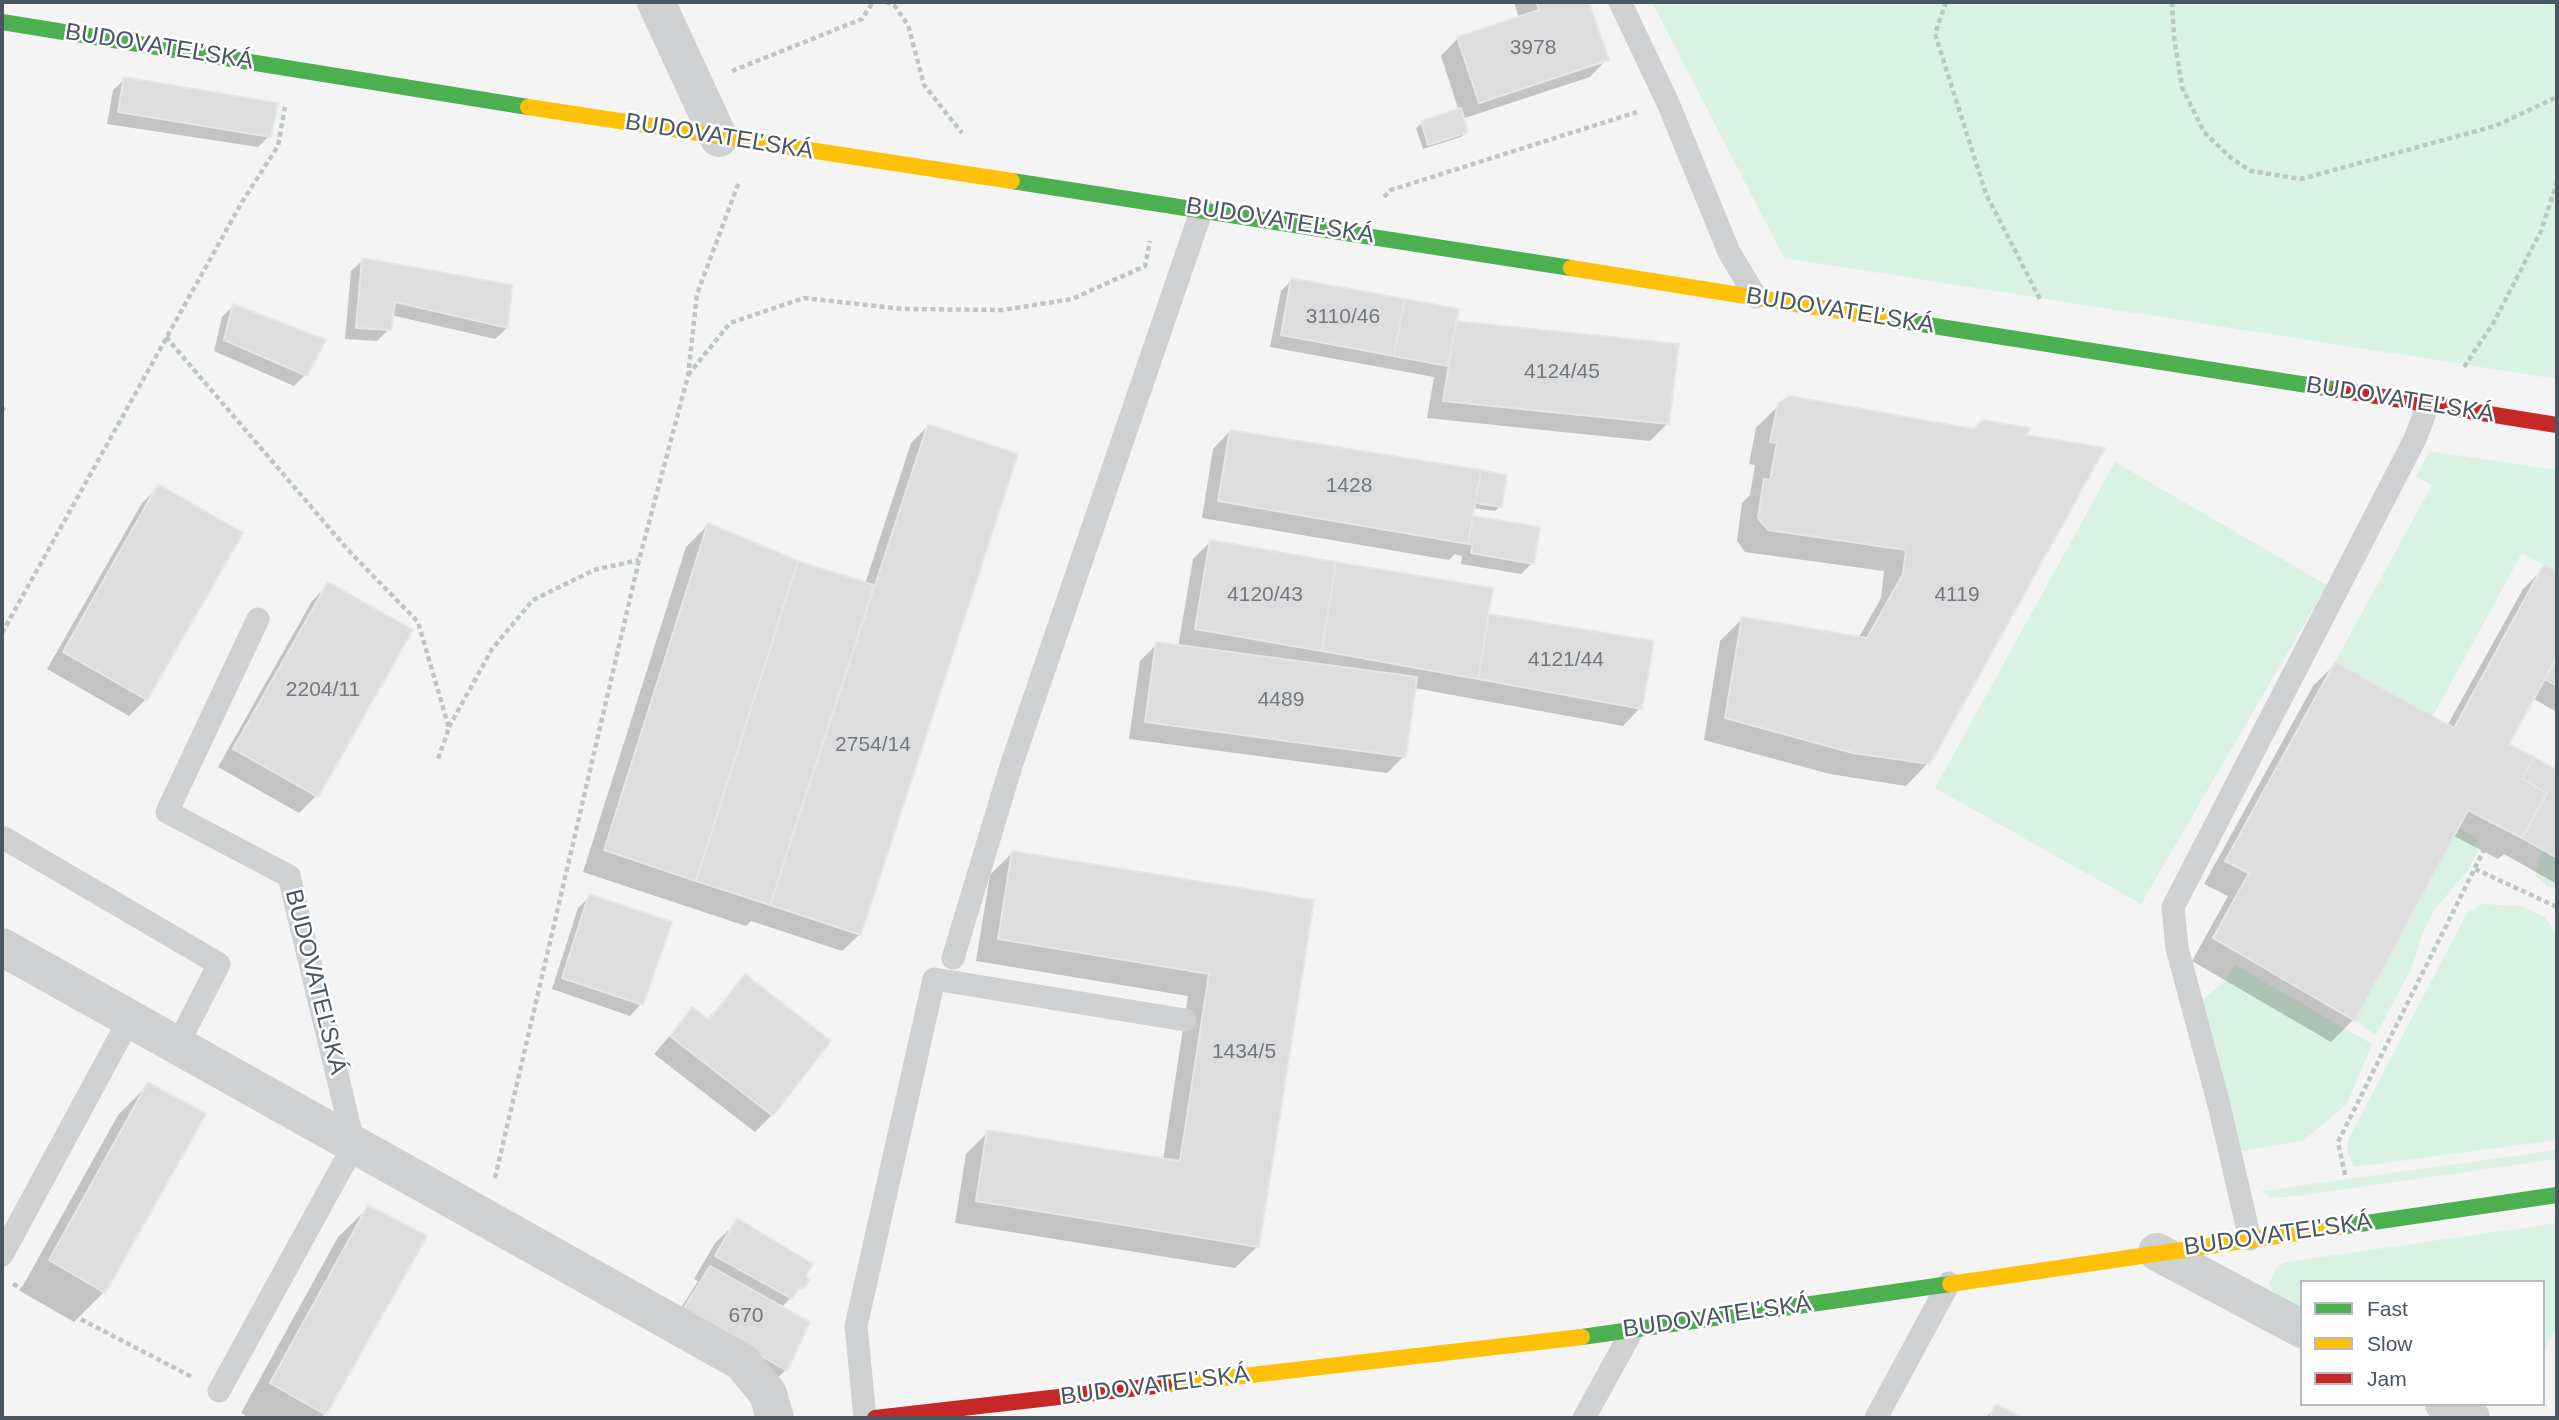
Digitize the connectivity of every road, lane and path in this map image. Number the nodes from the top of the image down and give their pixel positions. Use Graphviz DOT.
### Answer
graph roads {
  1 [pos="656,2"];
  2 [pos="873,2"];
  3 [pos="886,2"];
  4 [pos="1620,2"];
  5 [pos="1946,2"];
  6 [pos="2172,2"];
  7 [pos="2,22"];
  8 [pos="695,85"];
  9 [pos="2557,97"];
  10 [pos="287,100"];
  11 [pos="1668,103"];
  12 [pos="963,133"];
  13 [pos="719,138"];
  14 [pos="740,178"];
  15 [pos="2557,182"];
  16 [pos="1391,190"];
  17 [pos="1202,209"];
  18 [pos="1151,237"];
  19 [pos="1756,298"];
  20 [pos="2040,299"];
  21 [pos="166,337"];
  22 [pos="2464,367"];
  23 [pos="688,376"];
  24 [pos="2428,405"];
  25 [pos="2557,425"];
  26 [pos="639,560"];
  27 [pos="258,619"];
  28 [pos="2,633"];
  29 [pos="449,728"];
  30 [pos="438,759"];
  31 [pos="2496,826"];
  32 [pos="2,837"];
  33 [pos="2475,868"];
  34 [pos="2556,908"];
  35 [pos="2,947"];
  36 [pos="953,958"];
  37 [pos="129,1020"];
  38 [pos="1185,1020"];
  39 [pos="178,1044"];
  40 [pos="354,1145"];
  41 [pos="2345,1175"];
  42 [pos="494,1183"];
  43 [pos="2557,1195"];
  44 [pos="2250,1239"];
  45 [pos="2157,1252"];
  46 [pos="2,1255"];
  47 [pos="2,1278"];
  48 [pos="1949,1283"];
  49 [pos="2300,1328"];
  50 [pos="1632,1331"];
  51 [pos="219,1391"];
  52 [pos="2448,1406"];
  53 [pos="266,1418"];
  54 [pos="775,1418"];
  55 [pos="865,1418"];
  56 [pos="875,1418"];
  57 [pos="1584,1418"];
  58 [pos="1876,1418"];
  59 [pos="2470,1418"];
  1 -- 8 [label="street"];
  2 -- 8 [label="path"];
  3 -- 12 [label="path"];
  4 -- 11 [label="lane"];
  5 -- 20 [label="path"];
  6 -- 9 [label="path"];
  7 -- 13 [label="street, BUDOVATEĽSKÁ"];
  8 -- 13 [label="street"];
  10 -- 21 [label="path"];
  11 -- 16 [label="path"];
  11 -- 19 [label="lane"];
  13 -- 17 [label="street, BUDOVATEĽSKÁ"];
  14 -- 23 [label="path"];
  15 -- 22 [label="path"];
  17 -- 19 [label="street, BUDOVATEĽSKÁ"];
  17 -- 36 [label="lane"];
  18 -- 23 [label="path"];
  19 -- 24 [label="street, BUDOVATEĽSKÁ"];
  21 -- 28 [label="path"];
  21 -- 29 [label="path"];
  23 -- 26 [label="path"];
  24 -- 25 [label="street, BUDOVATEĽSKÁ"];
  24 -- 44 [label="lane"];
  26 -- 29 [label="path"];
  26 -- 42 [label="path"];
  27 -- 40 [label="lane, BUDOVATEĽSKÁ"];
  29 -- 30 [label="path"];
  31 -- 33 [label="path"];
  32 -- 39 [label="lane"];
  33 -- 34 [label="path"];
  33 -- 41 [label="path"];
  35 -- 37 [label="street"];
  37 -- 39 [label="street"];
  37 -- 46 [label="lane"];
  38 -- 55 [label="lane"];
  39 -- 40 [label="street"];
  40 -- 51 [label="lane"];
  40 -- 54 [label="street"];
  43 -- 44 [label="street, BUDOVATEĽSKÁ"];
  44 -- 45 [label="street, BUDOVATEĽSKÁ"];
  45 -- 48 [label="street, BUDOVATEĽSKÁ"];
  45 -- 49 [label="street"];
  47 -- 51 [label="path"];
  48 -- 50 [label="street, BUDOVATEĽSKÁ"];
  48 -- 58 [label="lane"];
  50 -- 56 [label="street, BUDOVATEĽSKÁ"];
  50 -- 57 [label="lane"];
  51 -- 53 [label="path"];
  52 -- 59 [label="street"];
}
